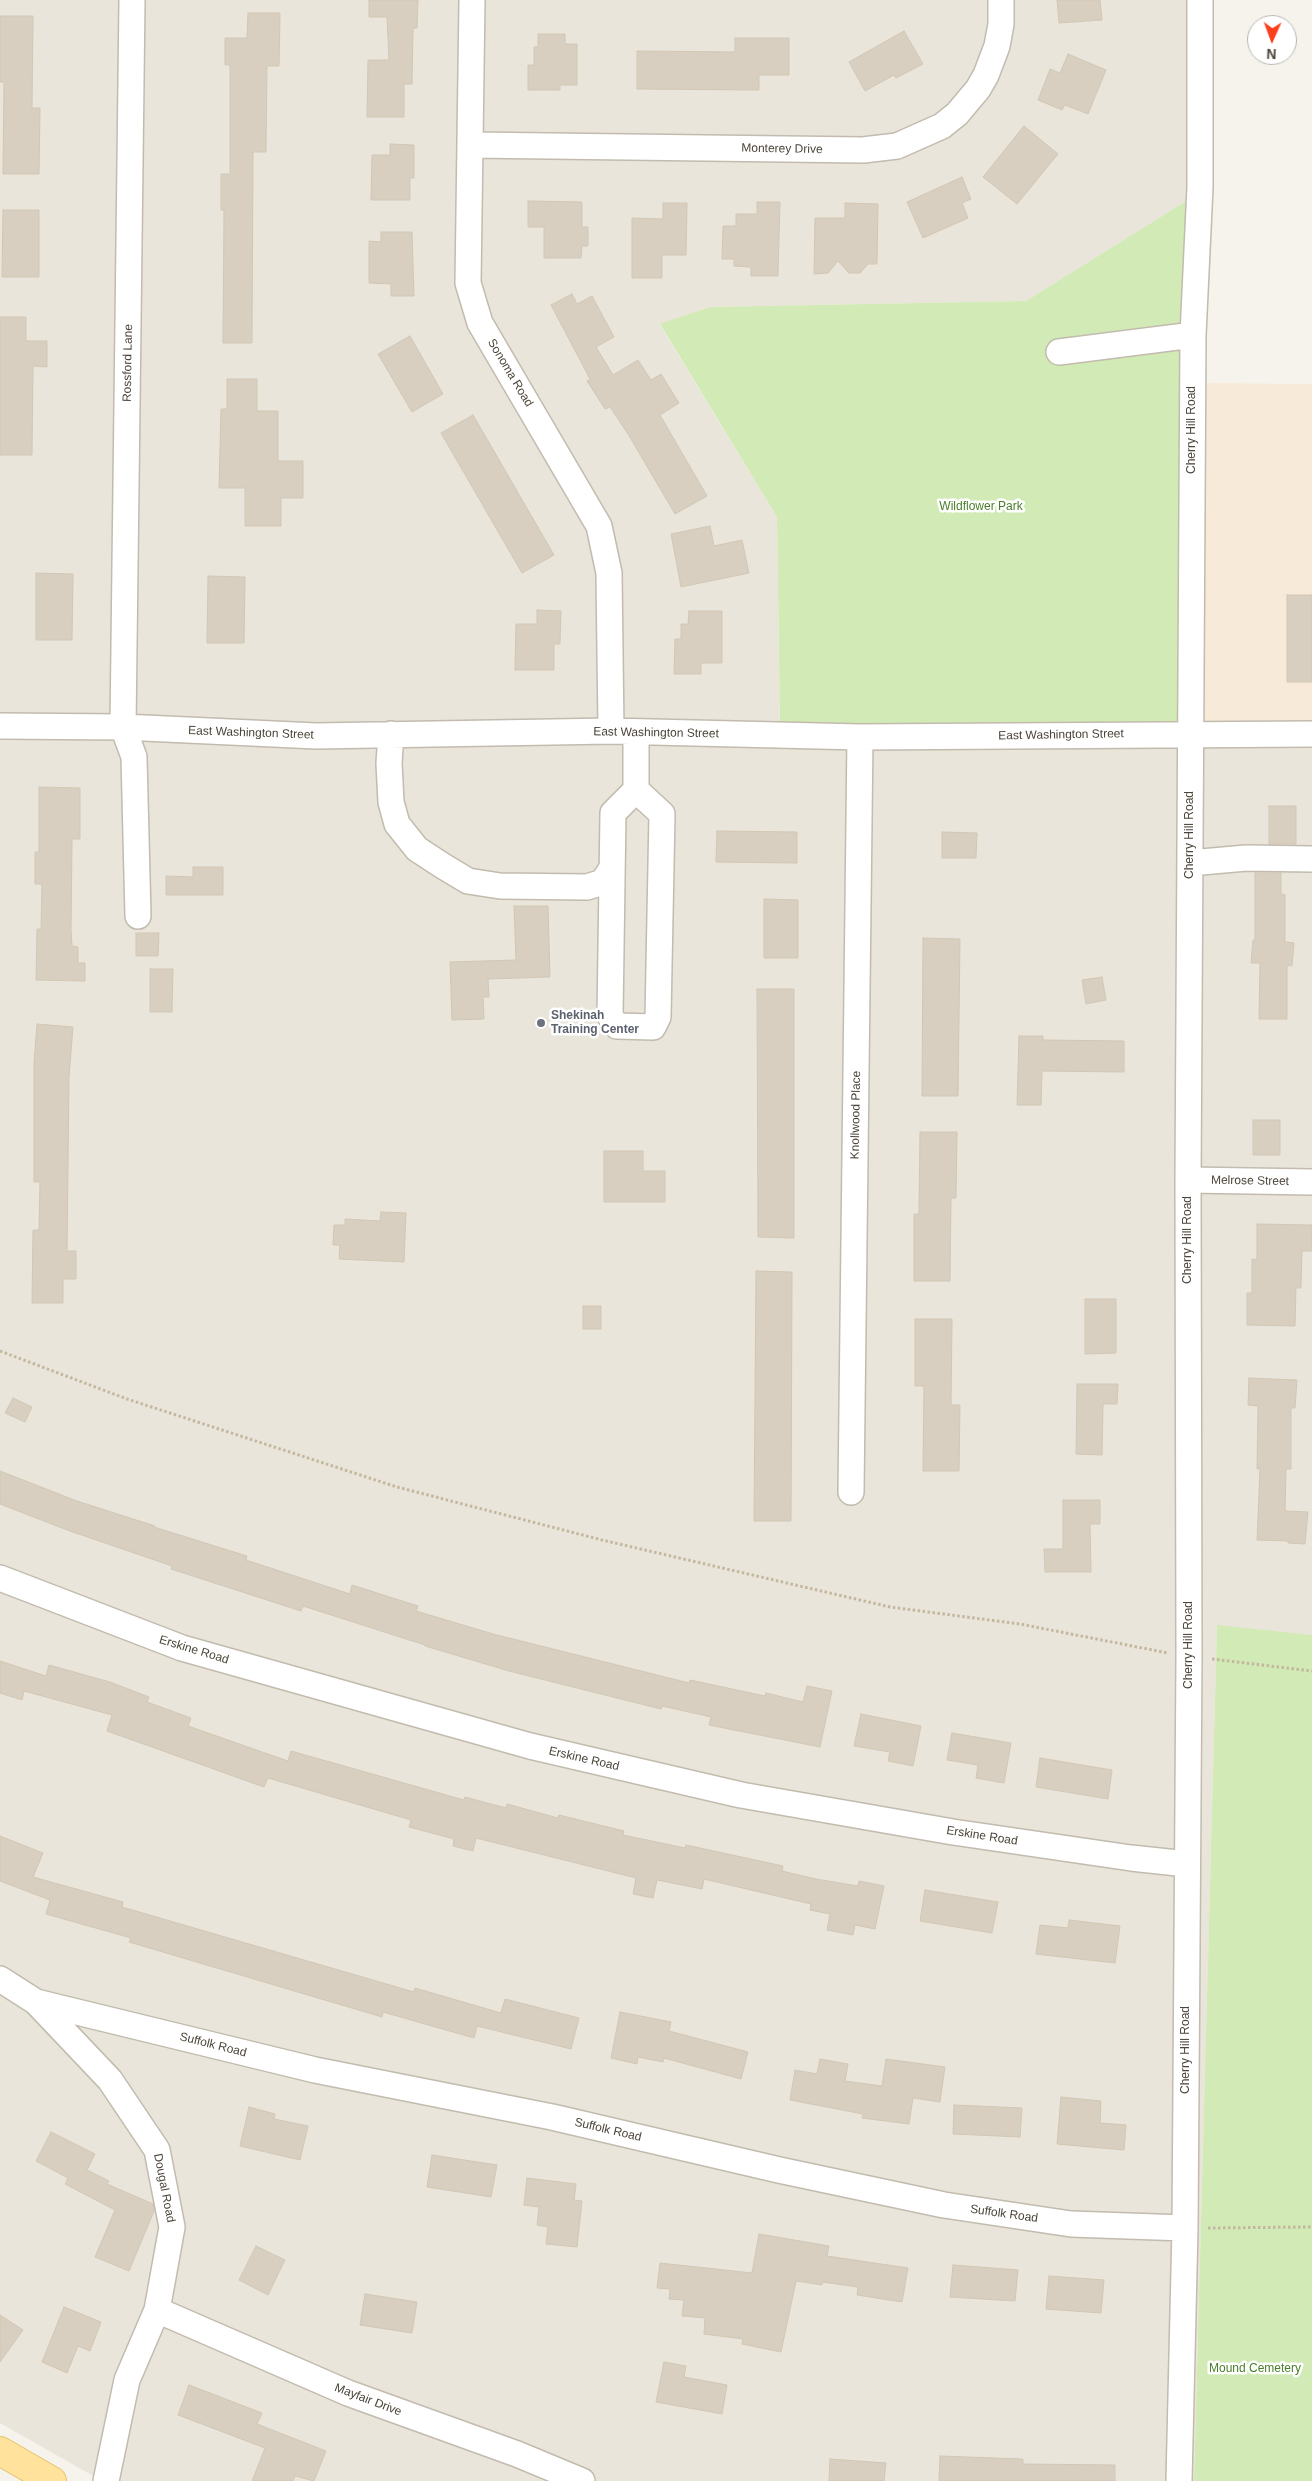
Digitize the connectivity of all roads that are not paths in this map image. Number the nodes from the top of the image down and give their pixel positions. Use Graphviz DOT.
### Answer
graph roads {
  1 [pos="132,0"];
  2 [pos="472,0"];
  3 [pos="1001,0"];
  4 [pos="1200,0"];
  5 [pos="471,145"];
  6 [pos="1193,335"];
  7 [pos="1059,352"];
  8 [pos="0,726"];
  9 [pos="123,727"];
  10 [pos="611,731"];
  11 [pos="636,732"];
  12 [pos="391,734"];
  13 [pos="1190,734"];
  14 [pos="1312,734"];
  15 [pos="860,737"];
  16 [pos="636,790"];
  17 [pos="1312,859"];
  18 [pos="1190,863"];
  19 [pos="610,871"];
  20 [pos="138,916"];
  21 [pos="1188,1180"];
  22 [pos="1312,1182"];
  23 [pos="851,1492"];
  24 [pos="0,1578"];
  25 [pos="1187,1864"];
  26 [pos="0,1979"];
  27 [pos="36,2002"];
  28 [pos="1185,2228"];
  29 [pos="157,2310"];
  30 [pos="0,2451"];
  31 [pos="52,2481"];
  32 [pos="106,2481"];
  33 [pos="582,2481"];
  34 [pos="1179,2481"];
  1 -- 9 [label="street, Rossford Lane"];
  2 -- 5 [label="street, Sonoma Road"];
  3 -- 5 [label="street, Monterey Drive"];
  4 -- 6 [label="street, Cherry Hill Road"];
  5 -- 10 [label="street, Sonoma Road"];
  6 -- 7 [label="street"];
  6 -- 13 [label="street, Cherry Hill Road"];
  8 -- 9 [label="street, East Washington Street"];
  9 -- 12 [label="street, East Washington Street"];
  9 -- 20 [label="street"];
  10 -- 11 [label="street, East Washington Street"];
  10 -- 12 [label="street, East Washington Street"];
  11 -- 15 [label="street, East Washington Street"];
  11 -- 16 [label="street"];
  12 -- 19 [label="street"];
  13 -- 14 [label="street, East Washington Street"];
  13 -- 15 [label="street, East Washington Street"];
  13 -- 18 [label="street, Cherry Hill Road"];
  15 -- 23 [label="street, Knollwood Place"];
  16 -- 19 [label="street"];
  16 -- 19 [label="street"];
  17 -- 18 [label="street"];
  18 -- 21 [label="street, Cherry Hill Road"];
  21 -- 22 [label="street, Melrose Street"];
  21 -- 25 [label="street, Cherry Hill Road"];
  24 -- 25 [label="street, Erskine Road"];
  25 -- 28 [label="street, Cherry Hill Road"];
  26 -- 27 [label="street, Dougal Road"];
  27 -- 28 [label="street, Suffolk Road"];
  27 -- 29 [label="street, Dougal Road"];
  28 -- 34 [label="street, Cherry Hill Road"];
  29 -- 32 [label="street, Dougal Road"];
  29 -- 33 [label="street, Mayfair Drive"];
  30 -- 31 [label="main road"];
}
